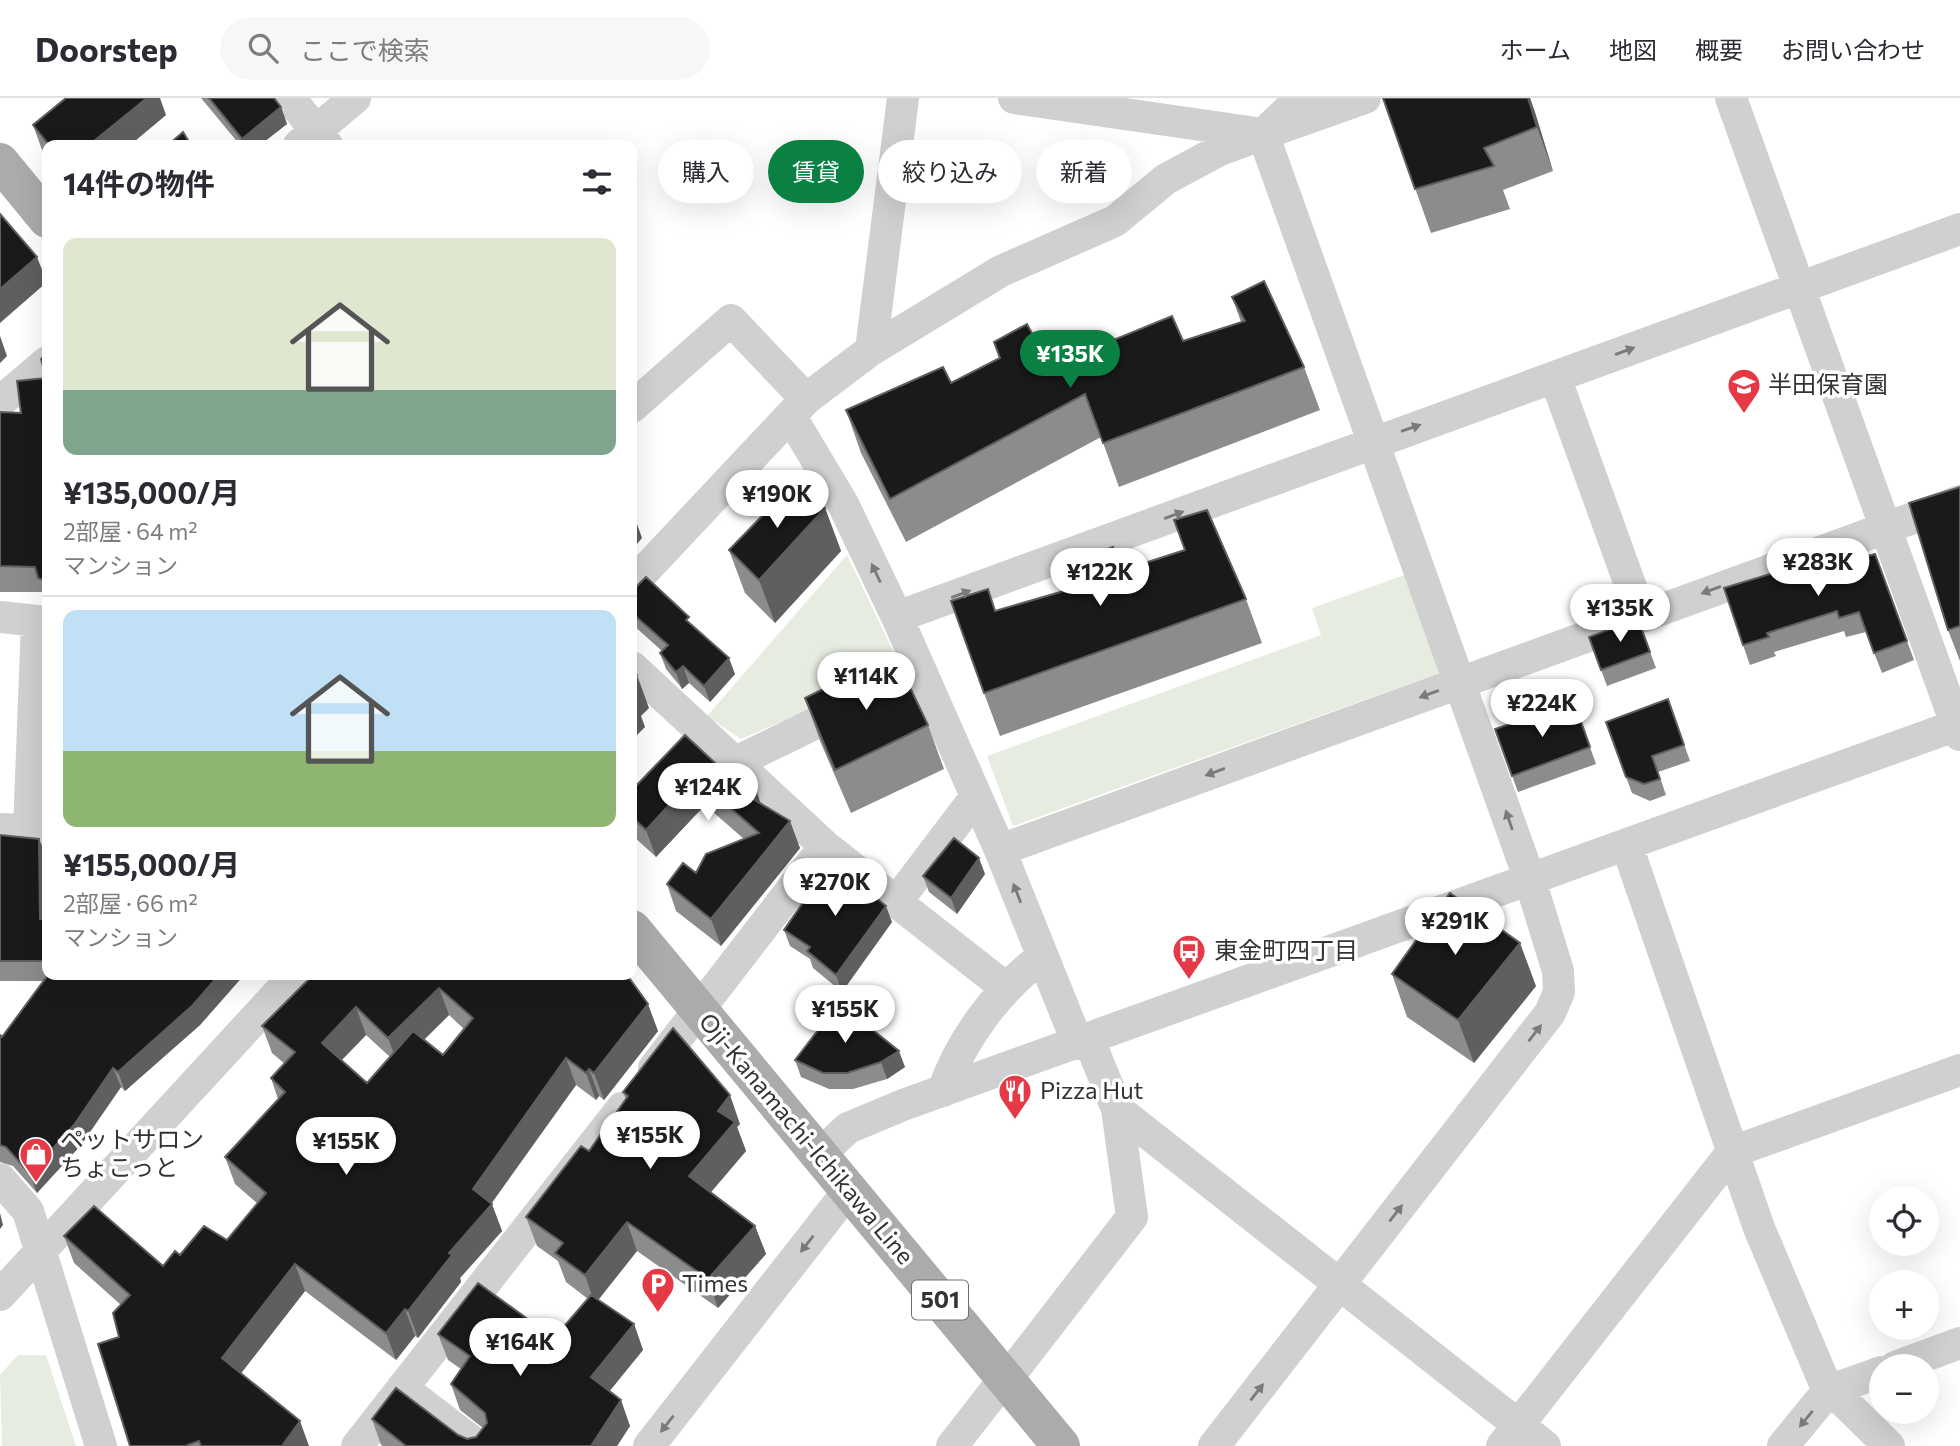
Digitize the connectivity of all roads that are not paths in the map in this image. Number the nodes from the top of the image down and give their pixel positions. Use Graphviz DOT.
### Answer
graph roads {
  1 [pos="290,98"];
  2 [pos="355,98"];
  3 [pos="903,98"];
  4 [pos="1014,98"];
  5 [pos="1301,98"];
  6 [pos="1365,98"];
  7 [pos="1731,98"];
  8 [pos="1264,134"];
  9 [pos="314,140"];
  10 [pos="0,162"];
  11 [pos="42,213"];
  12 [pos="1960,229"];
  13 [pos="1801,287"];
  14 [pos="871,350"];
  15 [pos="42,366"];
  16 [pos="1555,377"];
  17 [pos="0,402"];
  18 [pos="637,403"];
  19 [pos="798,408"];
  20 [pos="1374,441"];
  21 [pos="1960,501"];
  22 [pos="1887,527"];
  23 [pos="637,579"];
  24 [pos="1641,615"];
  25 [pos="0,617"];
  26 [pos="897,617"];
  27 [pos="42,622"];
  28 [pos="637,672"];
  29 [pos="1462,682"];
  30 [pos="901,683"];
  31 [pos="1959,728"];
  32 [pos="733,763"];
  33 [pos="975,798"];
  34 [pos="26,830"];
  35 [pos="825,846"];
  36 [pos="1627,846"];
  37 [pos="1000,850"];
  38 [pos="1530,880"];
  39 [pos="897,901"];
  40 [pos="637,935"];
  41 [pos="1042,957"];
  42 [pos="290,980"];
  43 [pos="1006,988"];
  44 [pos="699,1011"];
  45 [pos="1084,1042"];
  46 [pos="1960,1070"];
  47 [pos="943,1091"];
  48 [pos="1117,1109"];
  49 [pos="1732,1152"];
  50 [pos="820,1154"];
  51 [pos="0,1179"];
  52 [pos="849,1191"];
  53 [pos="41,1250"];
  54 [pos="1341,1284"];
  55 [pos="0,1295"];
  56 [pos="1960,1343"];
  57 [pos="1930,1354"];
  58 [pos="1869,1376"];
  59 [pos="1005,1379"];
  60 [pos="402,1388"];
  61 [pos="1830,1390"];
  62 [pos="1511,1436"];
  63 [pos="101,1446"];
  64 [pos="357,1446"];
  65 [pos="478,1446"];
  66 [pos="649,1446"];
  67 [pos="952,1446"];
  68 [pos="1061,1446"];
  69 [pos="1214,1446"];
  70 [pos="1545,1446"];
  71 [pos="1783,1446"];
  72 [pos="1889,1446"];
  1 -- 9 [label="street"];
  2 -- 9 [label="street"];
  3 -- 14 [label="street"];
  4 -- 8 [label="street"];
  5 -- 8 [label="street"];
  6 -- 8 [label="street"];
  7 -- 13 [label="street"];
  8 -- 14 [label="street"];
  8 -- 20 [label="street"];
  10 -- 11 [label="main road"];
  12 -- 13 [label="street"];
  16 -- 13 [label="street, one-way"];
  13 -- 22 [label="street"];
  14 -- 19 [label="street"];
  15 -- 17 [label="street"];
  20 -- 16 [label="street, one-way"];
  16 -- 24 [label="street"];
  18 -- 19 [label="street"];
  19 -- 23 [label="street"];
  26 -- 19 [label="street, one-way"];
  26 -- 20 [label="street, one-way"];
  20 -- 29 [label="street"];
  21 -- 22 [label="street"];
  22 -- 24 [label="street, one-way"];
  22 -- 31 [label="street"];
  24 -- 29 [label="street"];
  25 -- 27 [label="street"];
  26 -- 30 [label="street"];
  27 -- 34 [label="street"];
  28 -- 32 [label="street"];
  29 -- 37 [label="street, one-way"];
  38 -- 29 [label="street, one-way"];
  30 -- 32 [label="street"];
  30 -- 33 [label="street"];
  31 -- 36 [label="street"];
  32 -- 35 [label="street"];
  33 -- 37 [label="street"];
  33 -- 39 [label="street"];
  35 -- 39 [label="street"];
  35 -- 44 [label="street"];
  36 -- 38 [label="street"];
  36 -- 49 [label="street"];
  41 -- 37 [label="street, one-way"];
  38 -- 45 [label="street"];
  54 -- 38 [label="street, one-way"];
  39 -- 43 [label="street"];
  40 -- 44 [label="main road, Oji-Kanamachi-Ichikawa Line / 501"];
  41 -- 43 [label="street"];
  41 -- 45 [label="street"];
  42 -- 53 [label="street"];
  43 -- 47 [label="street"];
  44 -- 50 [label="main road, Oji-Kanamachi-Ichikawa Line / 501"];
  44 -- 60 [label="street"];
  45 -- 47 [label="street"];
  45 -- 48 [label="street"];
  46 -- 49 [label="street"];
  47 -- 50 [label="street"];
  48 -- 54 [label="street"];
  48 -- 59 [label="street"];
  49 -- 61 [label="street"];
  49 -- 62 [label="street"];
  50 -- 52 [label="main road, Oji-Kanamachi-Ichikawa Line / 501"];
  51 -- 53 [label="street"];
  52 -- 59 [label="main road, Oji-Kanamachi-Ichikawa Line / 501"];
  52 -- 66 [label="street, one-way"];
  53 -- 55 [label="street"];
  53 -- 63 [label="street"];
  54 -- 62 [label="street"];
  69 -- 54 [label="street, one-way"];
  56 -- 57 [label="street"];
  58 -- 61 [label="street"];
  59 -- 67 [label="street"];
  59 -- 68 [label="main road, Oji-Kanamachi-Ichikawa Line / 501"];
  60 -- 64 [label="street"];
  60 -- 65 [label="street"];
  61 -- 71 [label="street, one-way"];
  61 -- 72 [label="street"];
  62 -- 70 [label="street"];
}
